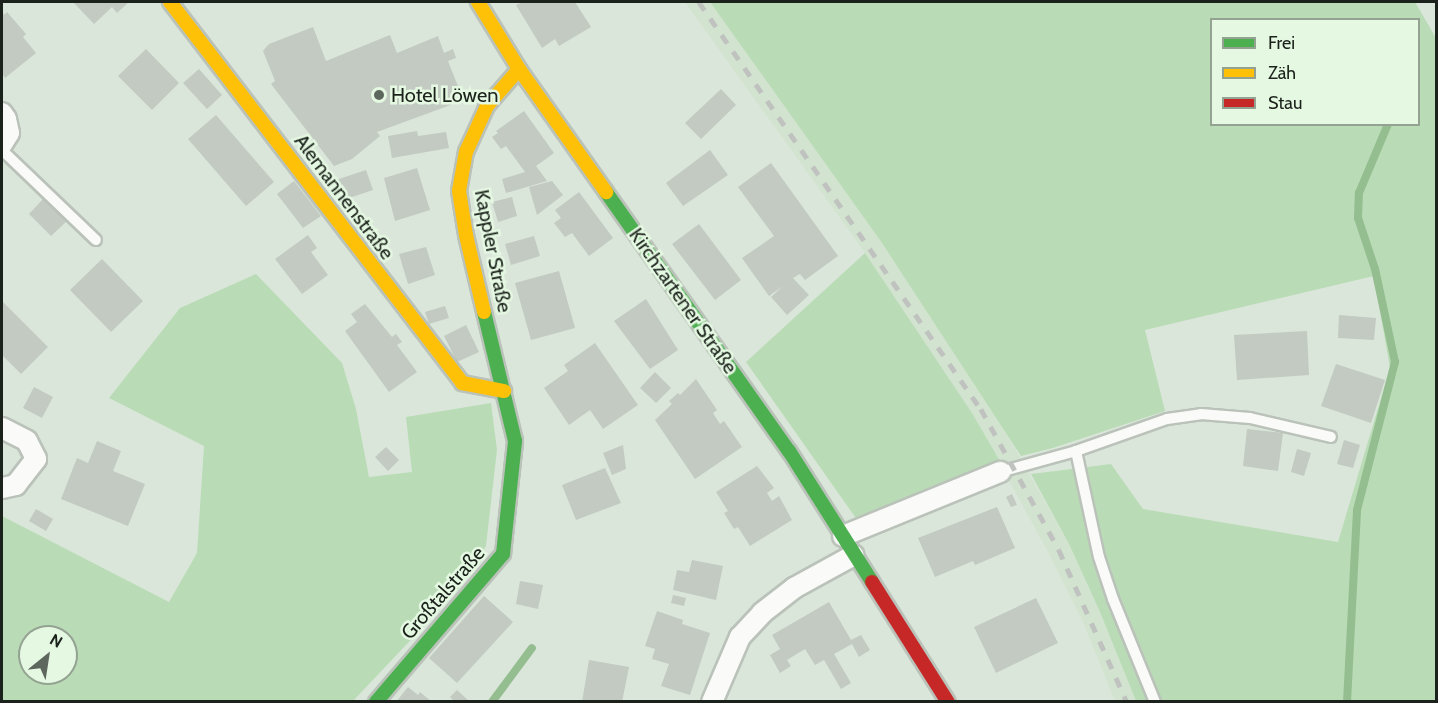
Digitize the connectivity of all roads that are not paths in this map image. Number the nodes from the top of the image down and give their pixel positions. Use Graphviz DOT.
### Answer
graph roads {
  1 [pos="170,2"];
  2 [pos="478,2"];
  3 [pos="519,69"];
  4 [pos="2,113"];
  5 [pos="2,144"];
  6 [pos="2,150"];
  7 [pos="96,240"];
  8 [pos="504,391"];
  9 [pos="2,428"];
  10 [pos="1331,437"];
  11 [pos="1076,451"];
  12 [pos="1000,472"];
  13 [pos="2,488"];
  14 [pos="843,536"];
  15 [pos="855,555"];
  16 [pos="376,702"];
  17 [pos="712,702"];
  18 [pos="948,702"];
  19 [pos="1155,702"];
  1 -- 8 [label="street, Alemannenstraße"];
  2 -- 3 [label="street"];
  3 -- 8 [label="street, Kappler Straße"];
  3 -- 14 [label="street, Kirchzartener Straße"];
  4 -- 5 [label="street"];
  6 -- 7 [label="lane"];
  8 -- 16 [label="street, Großtalstraße"];
  9 -- 13 [label="street"];
  10 -- 11 [label="lane"];
  11 -- 12 [label="lane"];
  11 -- 19 [label="lane"];
  12 -- 14 [label="street"];
  14 -- 15 [label="street, Kirchzartener Straße"];
  15 -- 17 [label="street"];
  15 -- 18 [label="street, Kirchzartener Straße"];
}
